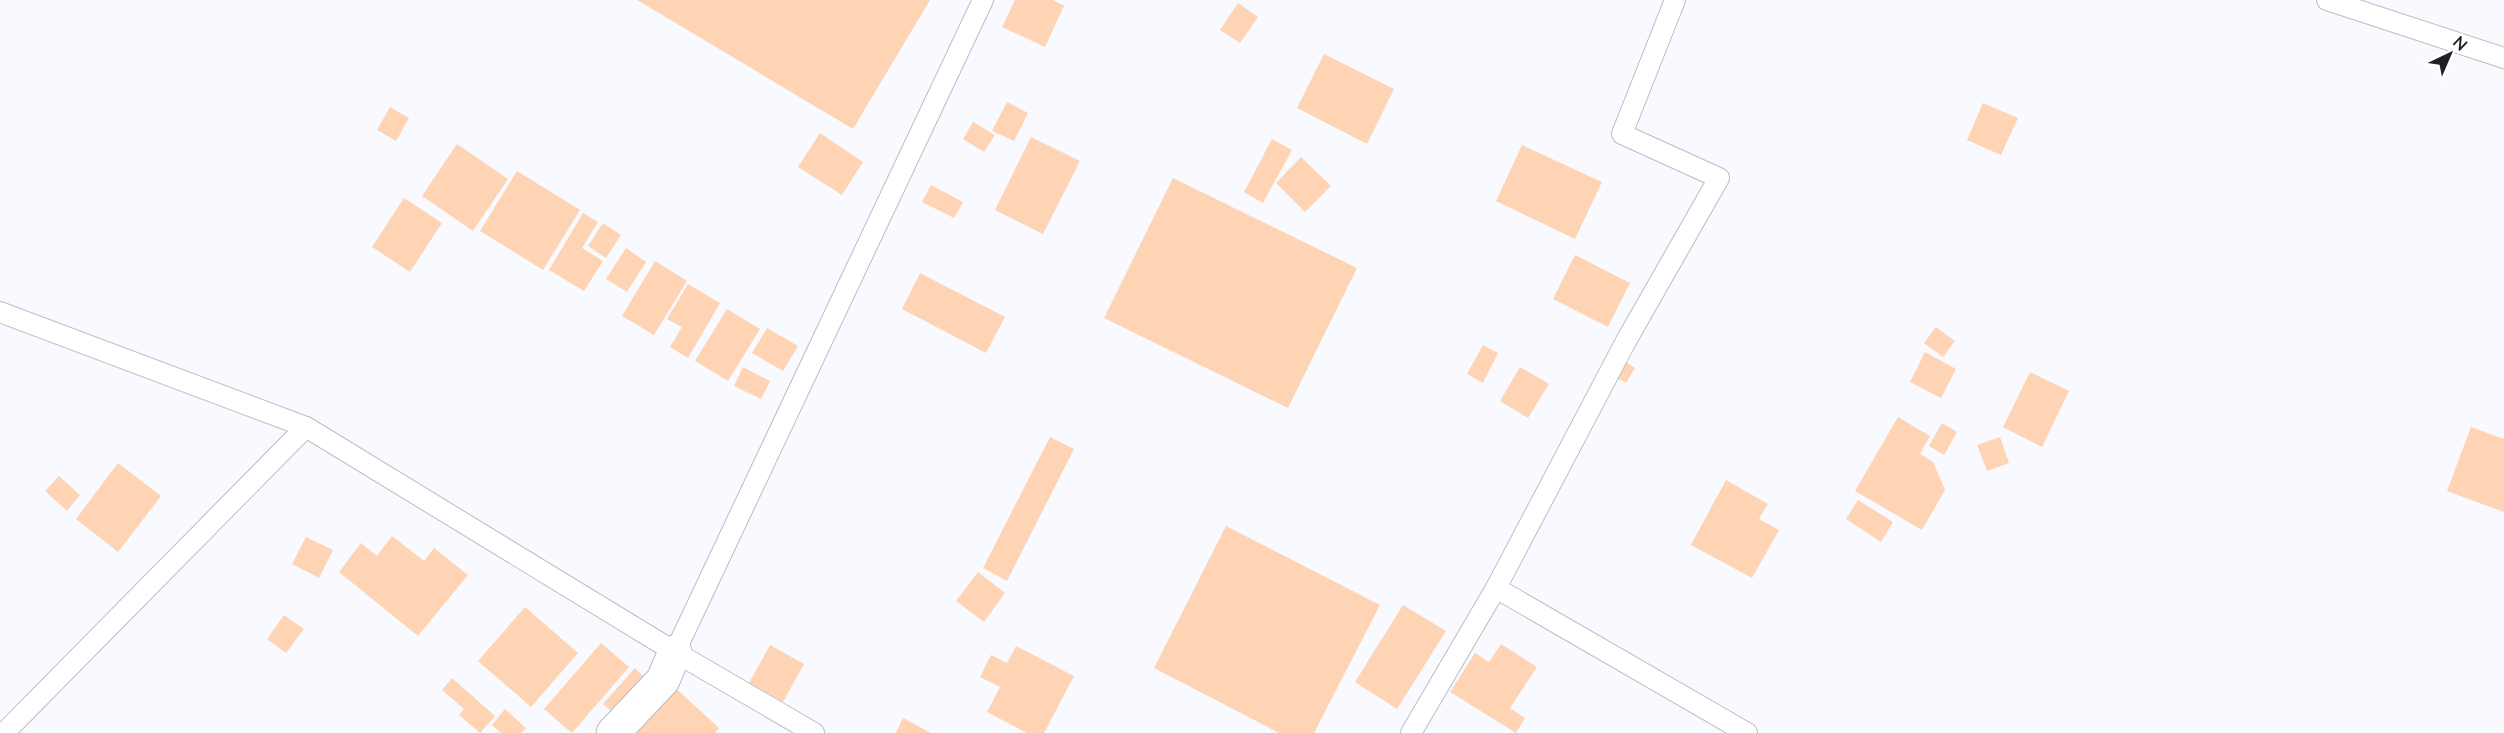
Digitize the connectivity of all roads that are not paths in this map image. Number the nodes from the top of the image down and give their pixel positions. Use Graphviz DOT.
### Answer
graph roads {
  1 [pos="983,0"];
  2 [pos="1675,0"];
  3 [pos="2327,0"];
  4 [pos="2504,58"];
  5 [pos="0,312"];
  6 [pos="306,427"];
  7 [pos="1496,588"];
  8 [pos="675,652"];
  9 [pos="4,733"];
  10 [pos="613,733"];
  11 [pos="814,733"];
  12 [pos="1411,733"];
  13 [pos="1747,733"];
  1 -- 8 [label="lane"];
  2 -- 7 [label="lane"];
  3 -- 4 [label="lane"];
  5 -- 6 [label="lane"];
  6 -- 8 [label="lane"];
  6 -- 9 [label="lane"];
  7 -- 12 [label="lane"];
  7 -- 13 [label="lane"];
  8 -- 10 [label="street"];
  8 -- 11 [label="lane"];
}
